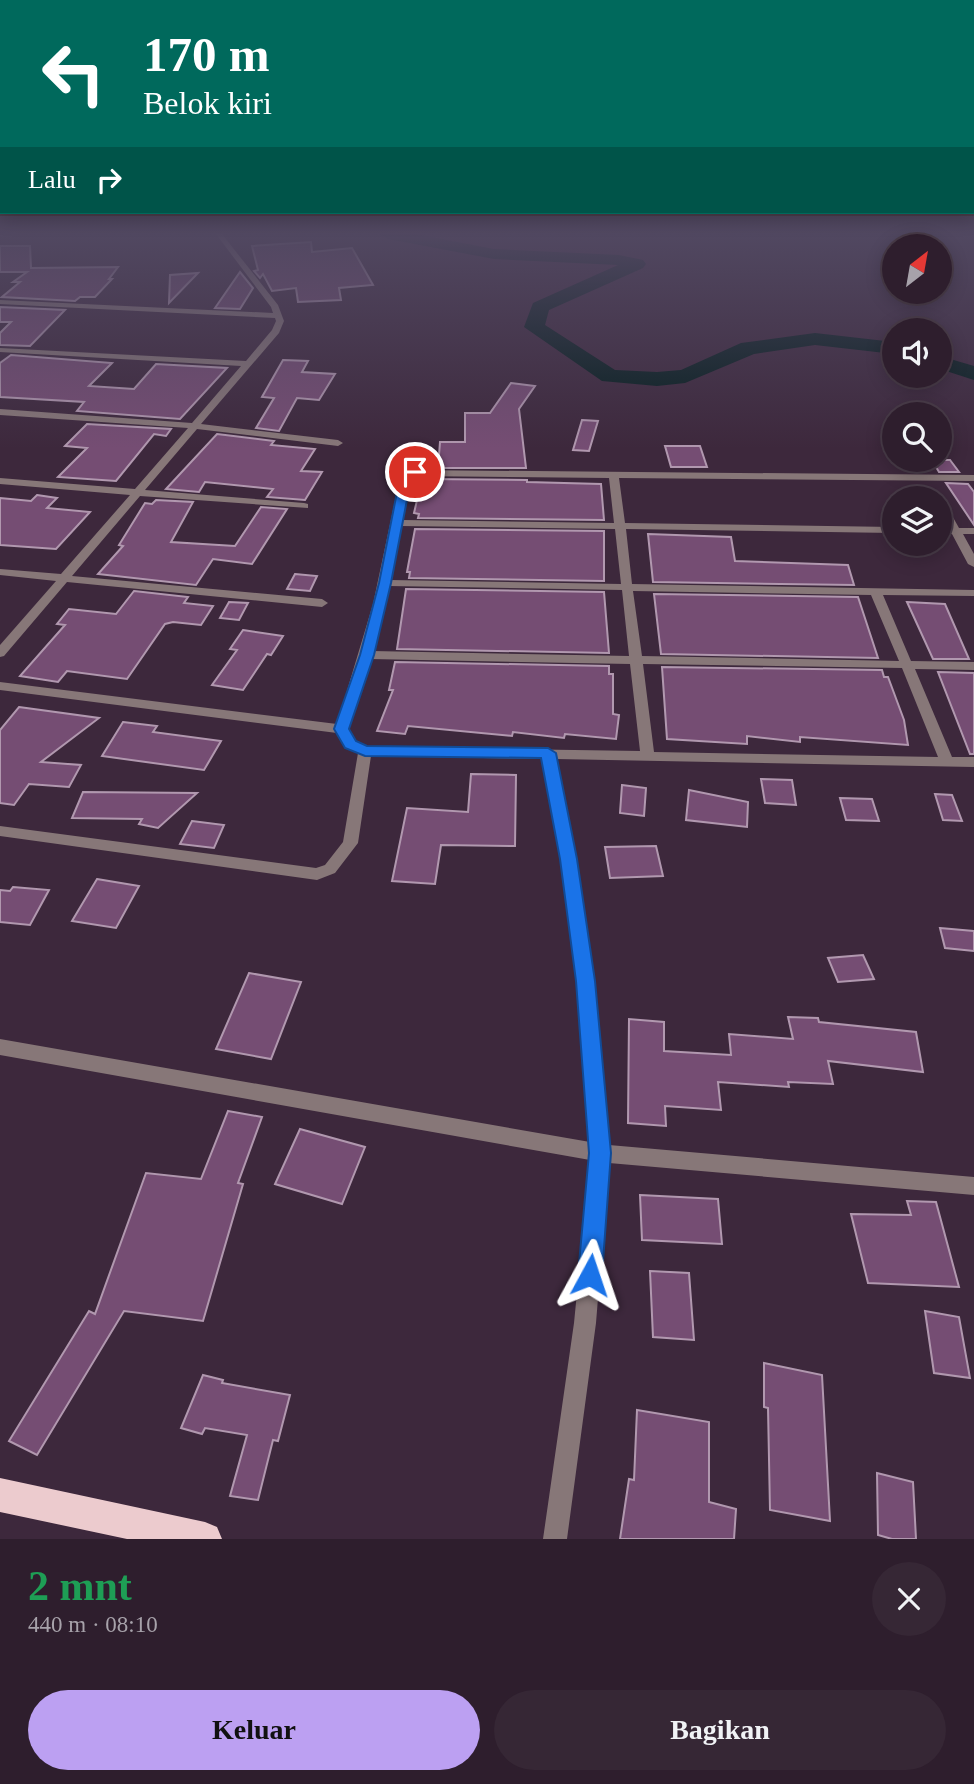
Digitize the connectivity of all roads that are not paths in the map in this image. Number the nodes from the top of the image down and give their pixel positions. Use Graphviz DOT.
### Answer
graph roads {
  1 [pos="76,306"];
  2 [pos="272,306"];
  3 [pos="279,316"];
  4 [pos="0,350"];
  5 [pos="248,364"];
  6 [pos="0,412"];
  7 [pos="193,426"];
  8 [pos="338,443"];
  9 [pos="614,476"];
  10 [pos="925,478"];
  11 [pos="974,478"];
  12 [pos="0,481"];
  13 [pos="930,486"];
  14 [pos="136,494"];
  15 [pos="304,506"];
  16 [pos="397,523"];
  17 [pos="952,523"];
  18 [pos="622,526"];
  19 [pos="882,530"];
  20 [pos="952,531"];
  21 [pos="957,531"];
  22 [pos="974,531"];
  23 [pos="974,564"];
  24 [pos="0,572"];
  25 [pos="64,579"];
  26 [pos="385,583"];
  27 [pos="629,586"];
  28 [pos="876,592"];
  29 [pos="974,593"];
  30 [pos="322,603"];
  31 [pos="0,653"];
  32 [pos="367,655"];
  33 [pos="636,659"];
  34 [pos="906,665"];
  35 [pos="974,666"];
  36 [pos="0,686"];
  37 [pos="342,729"];
  38 [pos="365,751"];
  39 [pos="548,753"];
  40 [pos="647,754"];
  41 [pos="947,761"];
  42 [pos="974,762"];
  43 [pos="0,831"];
  44 [pos="0,1047"];
  45 [pos="600,1153"];
  46 [pos="974,1186"];
  47 [pos="0,1495"];
  48 [pos="205,1539"];
  49 [pos="555,1539"];
  1 -- 3 [label="street"];
  2 -- 3 [label="street"];
  3 -- 5 [label="street"];
  4 -- 5 [label="street"];
  5 -- 7 [label="street"];
  6 -- 7 [label="street"];
  7 -- 8 [label="street"];
  7 -- 14 [label="street"];
  9 -- 10 [label="street"];
  9 -- 16 [label="street"];
  9 -- 18 [label="street"];
  10 -- 11 [label="street"];
  10 -- 13 [label="street"];
  12 -- 14 [label="street"];
  14 -- 15 [label="street"];
  14 -- 25 [label="street"];
  16 -- 18 [label="street"];
  16 -- 26 [label="street"];
  17 -- 21 [label="street"];
  18 -- 19 [label="street"];
  18 -- 27 [label="street"];
  20 -- 21 [label="street"];
  21 -- 22 [label="street"];
  21 -- 23 [label="street"];
  24 -- 25 [label="street"];
  25 -- 30 [label="street"];
  25 -- 31 [label="street"];
  26 -- 27 [label="street"];
  26 -- 32 [label="street"];
  27 -- 28 [label="street"];
  27 -- 33 [label="street"];
  28 -- 29 [label="street"];
  28 -- 34 [label="street"];
  32 -- 33 [label="street"];
  32 -- 37 [label="street"];
  33 -- 34 [label="street"];
  33 -- 40 [label="street"];
  34 -- 35 [label="street"];
  34 -- 41 [label="street"];
  36 -- 37 [label="street"];
  37 -- 38 [label="street"];
  38 -- 39 [label="street"];
  38 -- 43 [label="street"];
  39 -- 40 [label="street"];
  39 -- 45 [label="street"];
  40 -- 41 [label="street"];
  41 -- 42 [label="street"];
  44 -- 45 [label="street"];
  45 -- 46 [label="street"];
  45 -- 49 [label="street"];
  47 -- 48 [label="highway"];
}
